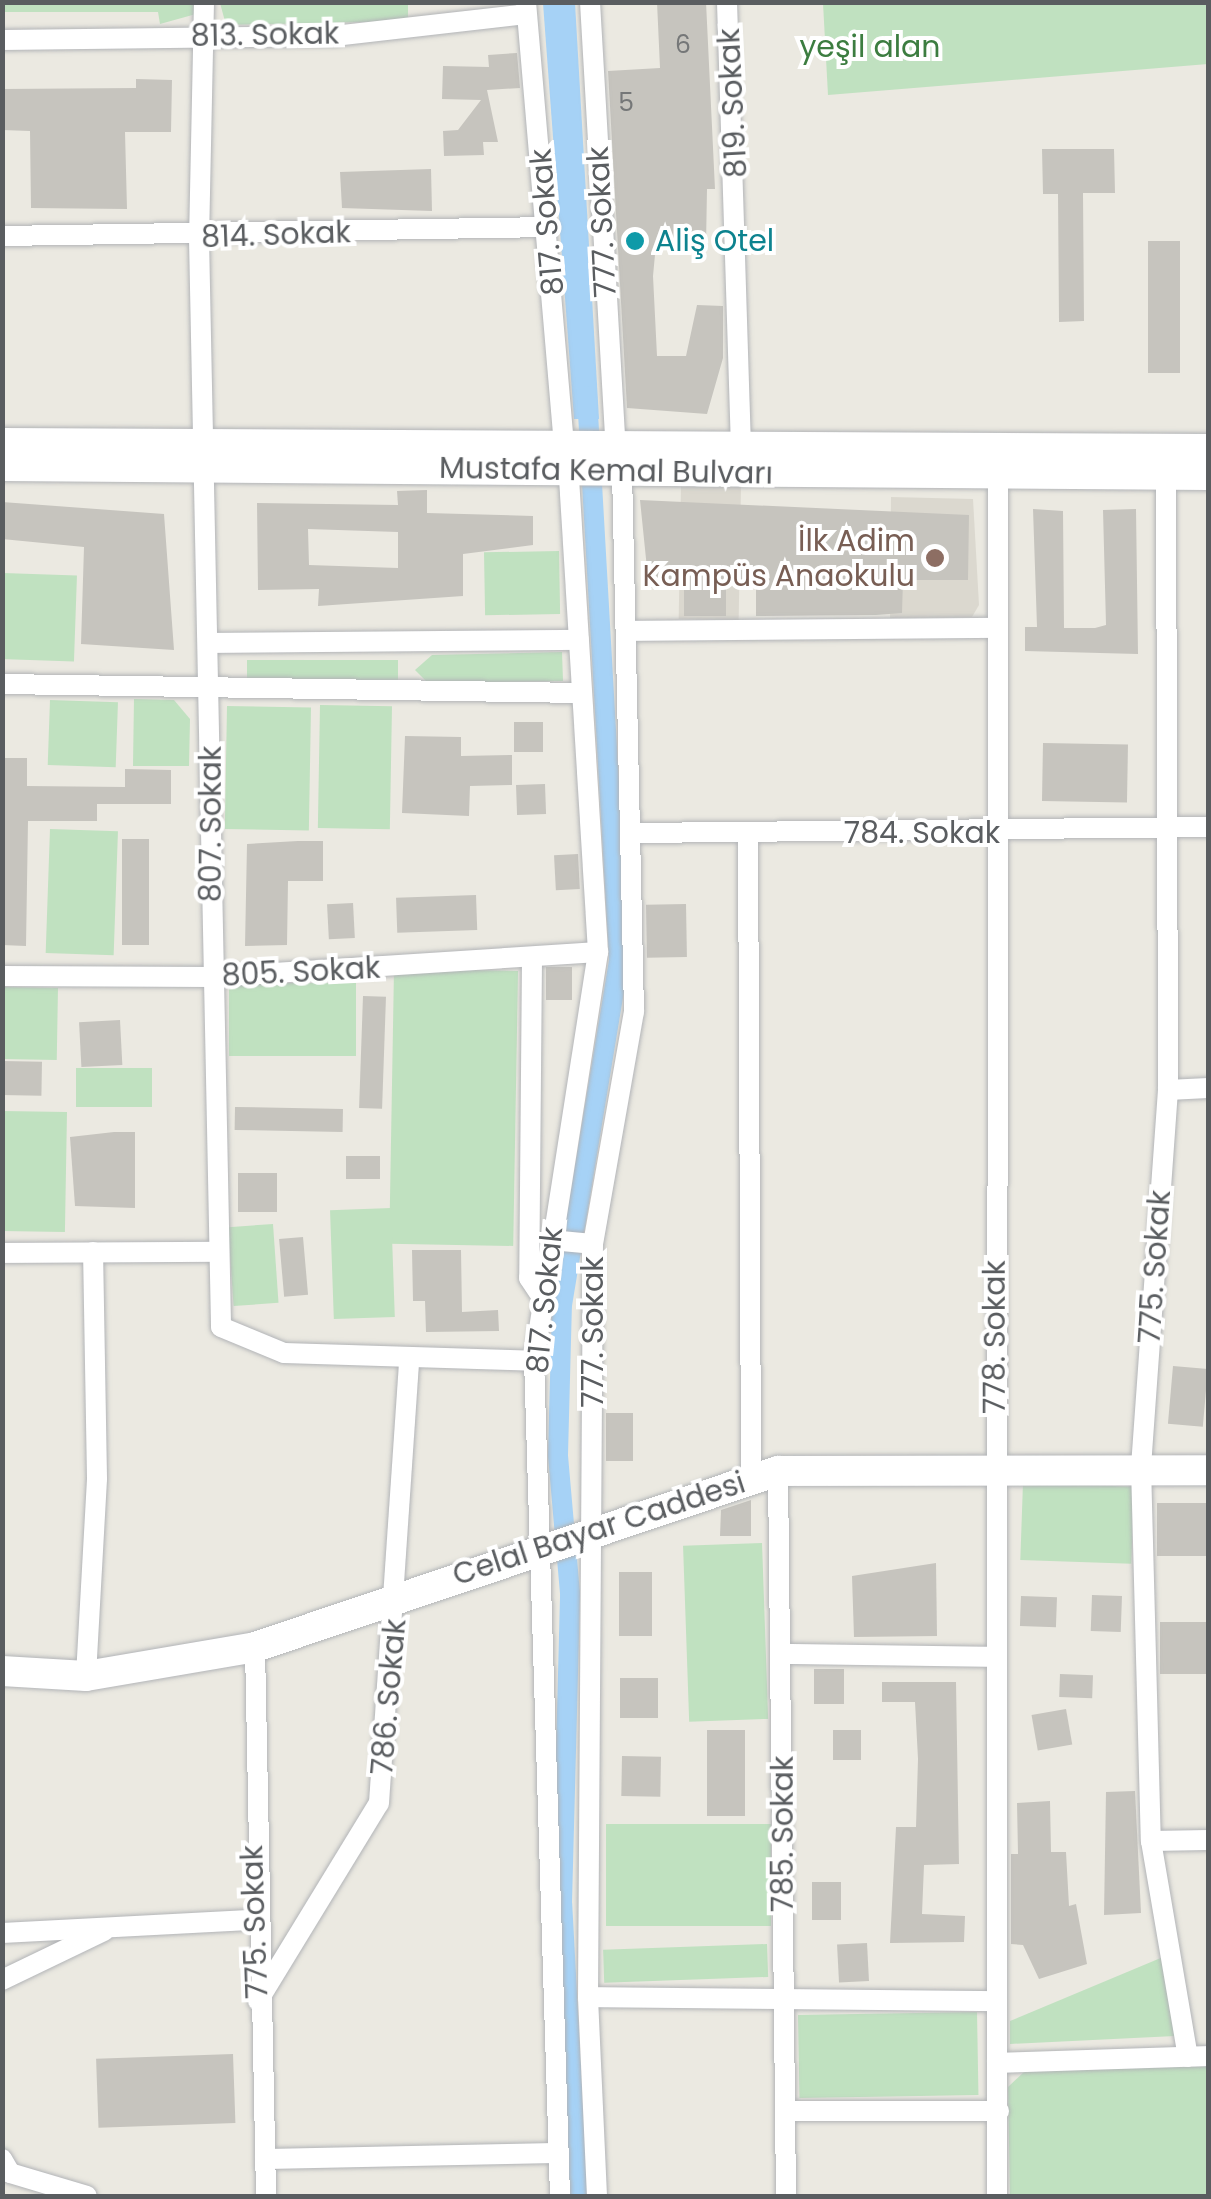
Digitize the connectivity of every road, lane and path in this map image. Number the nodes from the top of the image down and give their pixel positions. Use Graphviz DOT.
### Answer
graph roads {
  1 [pos="204,2"];
  2 [pos="590,2"];
  3 [pos="728,2"];
  4 [pos="526,8"];
  5 [pos="203,37"];
  6 [pos="2,40"];
  7 [pos="548,227"];
  8 [pos="2,236"];
  9 [pos="199,238"];
  10 [pos="2,442"];
  11 [pos="741,443"];
  12 [pos="1208,449"];
  13 [pos="566,455"];
  14 [pos="204,456"];
  15 [pos="618,456"];
  16 [pos="2,466"];
  17 [pos="1166,474"];
  18 [pos="998,476"];
  19 [pos="1208,476"];
  20 [pos="995,628"];
  21 [pos="626,631"];
  22 [pos="579,640"];
  23 [pos="214,643"];
  24 [pos="2,684"];
  25 [pos="210,687"];
  26 [pos="582,693"];
  27 [pos="1208,827"];
  28 [pos="1167,828"];
  29 [pos="635,833"];
  30 [pos="748,833"];
  31 [pos="994,833"];
  32 [pos="598,952"];
  33 [pos="532,958"];
  34 [pos="2,976"];
  35 [pos="212,977"];
  36 [pos="1208,1088"];
  37 [pos="1168,1090"];
  38 [pos="550,1240"];
  39 [pos="593,1244"];
  40 [pos="94,1252"];
  41 [pos="214,1252"];
  42 [pos="2,1253"];
  43 [pos="542,1297"];
  44 [pos="408,1358"];
  45 [pos="534,1361"];
  46 [pos="1140,1466"];
  47 [pos="996,1468"];
  48 [pos="1208,1470"];
  49 [pos="764,1475"];
  50 [pos="596,1530"];
  51 [pos="542,1546"];
  52 [pos="398,1596"];
  53 [pos="255,1647"];
  54 [pos="785,1654"];
  55 [pos="994,1657"];
  56 [pos="2,1671"];
  57 [pos="86,1676"];
  58 [pos="1151,1840"];
  59 [pos="1208,1840"];
  60 [pos="254,1920"];
  61 [pos="114,1927"];
  62 [pos="2,1932"];
  63 [pos="2,1980"];
  64 [pos="588,1997"];
  65 [pos="782,2000"];
  66 [pos="258,2001"];
  67 [pos="994,2001"];
  68 [pos="1198,2056"];
  69 [pos="997,2063"];
  70 [pos="787,2111"];
  71 [pos="999,2111"];
  72 [pos="558,2153"];
  73 [pos="2,2159"];
  74 [pos="265,2159"];
  75 [pos="87,2196"];
  76 [pos="266,2196"];
  77 [pos="560,2196"];
  78 [pos="596,2196"];
  79 [pos="786,2196"];
  80 [pos="998,2196"];
  1 -- 5 [label="street, 807. Sokak"];
  2 -- 15 [label="street, 777. Sokak"];
  3 -- 11 [label="street, 819. Sokak"];
  4 -- 5 [label="street, 813. Sokak"];
  4 -- 7 [label="street, 817. Sokak"];
  5 -- 6 [label="street, 813. Sokak"];
  5 -- 9 [label="street, 807. Sokak"];
  7 -- 9 [label="street, 814. Sokak"];
  7 -- 13 [label="street, 817. Sokak"];
  8 -- 9 [label="street, 814. Sokak"];
  9 -- 14 [label="street, 807. Sokak"];
  10 -- 14 [label="main road, Mustafa Kemal Bulvarı"];
  11 -- 12 [label="main road, Mustafa Kemal Bulvarı"];
  11 -- 15 [label="main road, Mustafa Kemal Bulvarı"];
  13 -- 14 [label="main road, Mustafa Kemal Bulvarı"];
  13 -- 15 [label="main road, Mustafa Kemal Bulvarı"];
  13 -- 22 [label="street, 817. Sokak"];
  14 -- 16 [label="main road, Mustafa Kemal Bulvarı"];
  14 -- 23 [label="street, 807. Sokak"];
  15 -- 18 [label="main road, Mustafa Kemal Bulvarı"];
  15 -- 21 [label="street, 777. Sokak"];
  17 -- 18 [label="main road, Mustafa Kemal Bulvarı"];
  17 -- 19 [label="main road, Mustafa Kemal Bulvarı"];
  17 -- 28 [label="street, 775. Sokak"];
  18 -- 20 [label="street, 778. Sokak"];
  20 -- 21 [label="street"];
  20 -- 31 [label="street, 778. Sokak"];
  21 -- 29 [label="street, 777. Sokak"];
  22 -- 23 [label="street"];
  22 -- 26 [label="street, 817. Sokak"];
  23 -- 25 [label="street, 807. Sokak"];
  24 -- 25 [label="street"];
  25 -- 26 [label="street"];
  25 -- 35 [label="street, 807. Sokak"];
  26 -- 32 [label="street, 817. Sokak"];
  27 -- 28 [label="street, 784. Sokak"];
  28 -- 31 [label="street, 784. Sokak"];
  28 -- 37 [label="street, 775. Sokak"];
  29 -- 30 [label="street, 784. Sokak"];
  29 -- 39 [label="street, 777. Sokak"];
  30 -- 31 [label="street, 784. Sokak"];
  30 -- 49 [label="street, 785. Sokak"];
  31 -- 47 [label="street, 778. Sokak"];
  32 -- 33 [label="street, 805. Sokak"];
  32 -- 38 [label="street, 817. Sokak"];
  33 -- 35 [label="street, 805. Sokak"];
  33 -- 43 [label="street"];
  34 -- 35 [label="street, 805. Sokak"];
  35 -- 41 [label="street, 807. Sokak"];
  36 -- 37 [label="street"];
  37 -- 46 [label="street, 775. Sokak"];
  38 -- 39 [label="street"];
  38 -- 43 [label="street, 817. Sokak"];
  39 -- 50 [label="street, 777. Sokak"];
  40 -- 41 [label="street"];
  40 -- 42 [label="street"];
  40 -- 57 [label="street"];
  41 -- 44 [label="street, 807. Sokak"];
  43 -- 45 [label="street, 817. Sokak"];
  44 -- 45 [label="street, 807. Sokak"];
  44 -- 52 [label="street, 786. Sokak"];
  45 -- 51 [label="street, 817. Sokak"];
  46 -- 47 [label="main road, Celal Bayar Caddesi"];
  46 -- 48 [label="main road, Celal Bayar Caddesi"];
  46 -- 58 [label="street, 775. Sokak"];
  47 -- 49 [label="main road, Celal Bayar Caddesi"];
  47 -- 55 [label="street, 778. Sokak"];
  49 -- 50 [label="main road, Celal Bayar Caddesi"];
  49 -- 54 [label="street, 785. Sokak"];
  50 -- 51 [label="main road, Celal Bayar Caddesi"];
  50 -- 64 [label="street, 777. Sokak"];
  51 -- 52 [label="main road, Celal Bayar Caddesi"];
  51 -- 72 [label="street, 817. Sokak"];
  52 -- 53 [label="main road, Celal Bayar Caddesi"];
  52 -- 66 [label="street, 786. Sokak"];
  53 -- 57 [label="main road, Celal Bayar Caddesi"];
  53 -- 60 [label="street, 775. Sokak"];
  54 -- 55 [label="street"];
  54 -- 65 [label="street, 785. Sokak"];
  55 -- 67 [label="street, 778. Sokak"];
  56 -- 57 [label="main road, Celal Bayar Caddesi"];
  58 -- 59 [label="street"];
  58 -- 68 [label="street, 775. Sokak"];
  60 -- 61 [label="street"];
  60 -- 66 [label="street, 775. Sokak"];
  61 -- 62 [label="street"];
  61 -- 63 [label="street"];
  64 -- 65 [label="street"];
  64 -- 78 [label="street, 777. Sokak"];
  65 -- 67 [label="street"];
  65 -- 70 [label="street, 785. Sokak"];
  66 -- 74 [label="street, 775. Sokak"];
  67 -- 69 [label="street, 778. Sokak"];
  68 -- 69 [label="street"];
  69 -- 71 [label="street, 778. Sokak"];
  70 -- 71 [label="street"];
  70 -- 79 [label="street, 785. Sokak"];
  71 -- 80 [label="street, 778. Sokak"];
  72 -- 74 [label="street"];
  72 -- 77 [label="street, 817. Sokak"];
  73 -- 75 [label="street"];
  74 -- 76 [label="street, 775. Sokak"];
}
